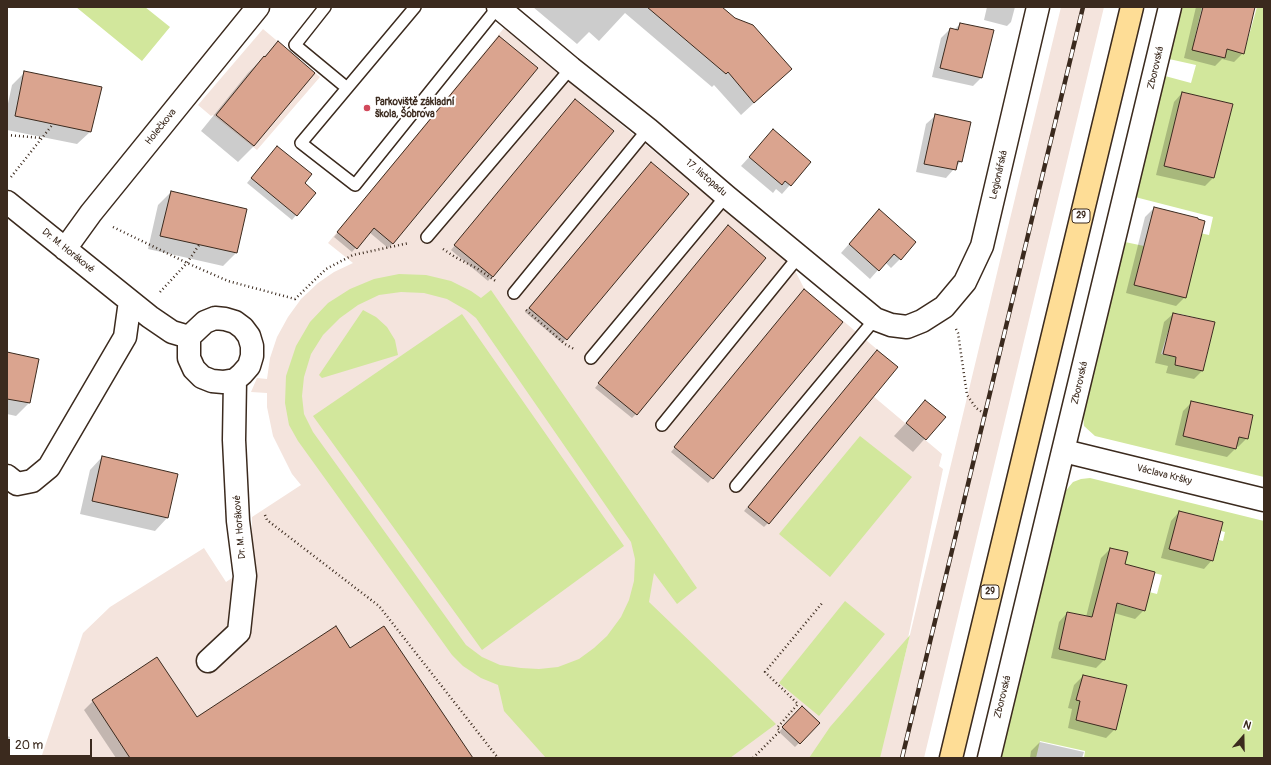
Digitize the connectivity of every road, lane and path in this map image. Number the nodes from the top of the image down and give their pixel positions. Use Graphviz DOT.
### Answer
graph roads {
  1 [pos="258,7"];
  2 [pos="325,7"];
  3 [pos="415,7"];
  4 [pos="498,7"];
  5 [pos="1038,7"];
  6 [pos="1132,7"];
  7 [pos="1170,7"];
  8 [pos="571,68"];
  9 [pos="347,88"];
  10 [pos="53,124"];
  11 [pos="648,129"];
  12 [pos="7,135"];
  13 [pos="43,138"];
  14 [pos="10,179"];
  15 [pos="726,196"];
  16 [pos="7,202"];
  17 [pos="106,224"];
  18 [pos="427,237"];
  19 [pos="199,245"];
  20 [pos="65,249"];
  21 [pos="800,256"];
  22 [pos="187,264"];
  23 [pos="514,293"];
  24 [pos="158,295"];
  25 [pos="130,301"];
  26 [pos="944,307"];
  27 [pos="875,319"];
  28 [pos="922,321"];
  29 [pos="189,337"];
  30 [pos="591,358"];
  31 [pos="235,380"];
  32 [pos="985,414"];
  33 [pos="662,424"];
  34 [pos="1064,451"];
  35 [pos="12,480"];
  36 [pos="736,486"];
  37 [pos="1264,500"];
  38 [pos="264,513"];
  39 [pos="823,602"];
  40 [pos="208,661"];
  41 [pos="498,758"];
  42 [pos="753,758"];
  43 [pos="951,758"];
  44 [pos="989,758"];
  1 -- 20 [label="street, Holečkova"];
  2 -- 9 [label="lane"];
  3 -- 9 [label="lane"];
  4 -- 8 [label="street, 17. listopadu"];
  4 -- 9 [label="lane"];
  5 -- 26 [label="street, Legionářská"];
  6 -- 43 [label="main road, 29"];
  7 -- 34 [label="street, Zborovská"];
  8 -- 11 [label="street, 17. listopadu"];
  8 -- 18 [label="lane"];
  10 -- 13 [label="path"];
  11 -- 15 [label="street, 17. listopadu"];
  11 -- 23 [label="lane"];
  12 -- 13 [label="path"];
  13 -- 14 [label="path"];
  15 -- 21 [label="street, 17. listopadu"];
  15 -- 30 [label="lane"];
  16 -- 20 [label="street, Dr. M. Horákové"];
  17 -- 22 [label="path"];
  18 -- 22 [label="path"];
  18 -- 23 [label="path"];
  19 -- 22 [label="path"];
  20 -- 25 [label="street, Dr. M. Horákové"];
  21 -- 27 [label="street, 17. listopadu"];
  21 -- 33 [label="lane"];
  22 -- 24 [label="path"];
  23 -- 30 [label="path"];
  25 -- 29 [label="street, Dr. M. Horákové"];
  25 -- 35 [label="street"];
  26 -- 28 [label="street, Legionářská"];
  26 -- 32 [label="path"];
  27 -- 28 [label="street, 17. listopadu"];
  27 -- 36 [label="lane"];
  29 -- 31 [label="street"];
  29 -- 31 [label="street"];
  31 -- 40 [label="street, Dr. M. Horákové"];
  34 -- 37 [label="street, Václava Kršky"];
  34 -- 44 [label="street, Zborovská"];
  38 -- 41 [label="path"];
  39 -- 42 [label="path"];
}
